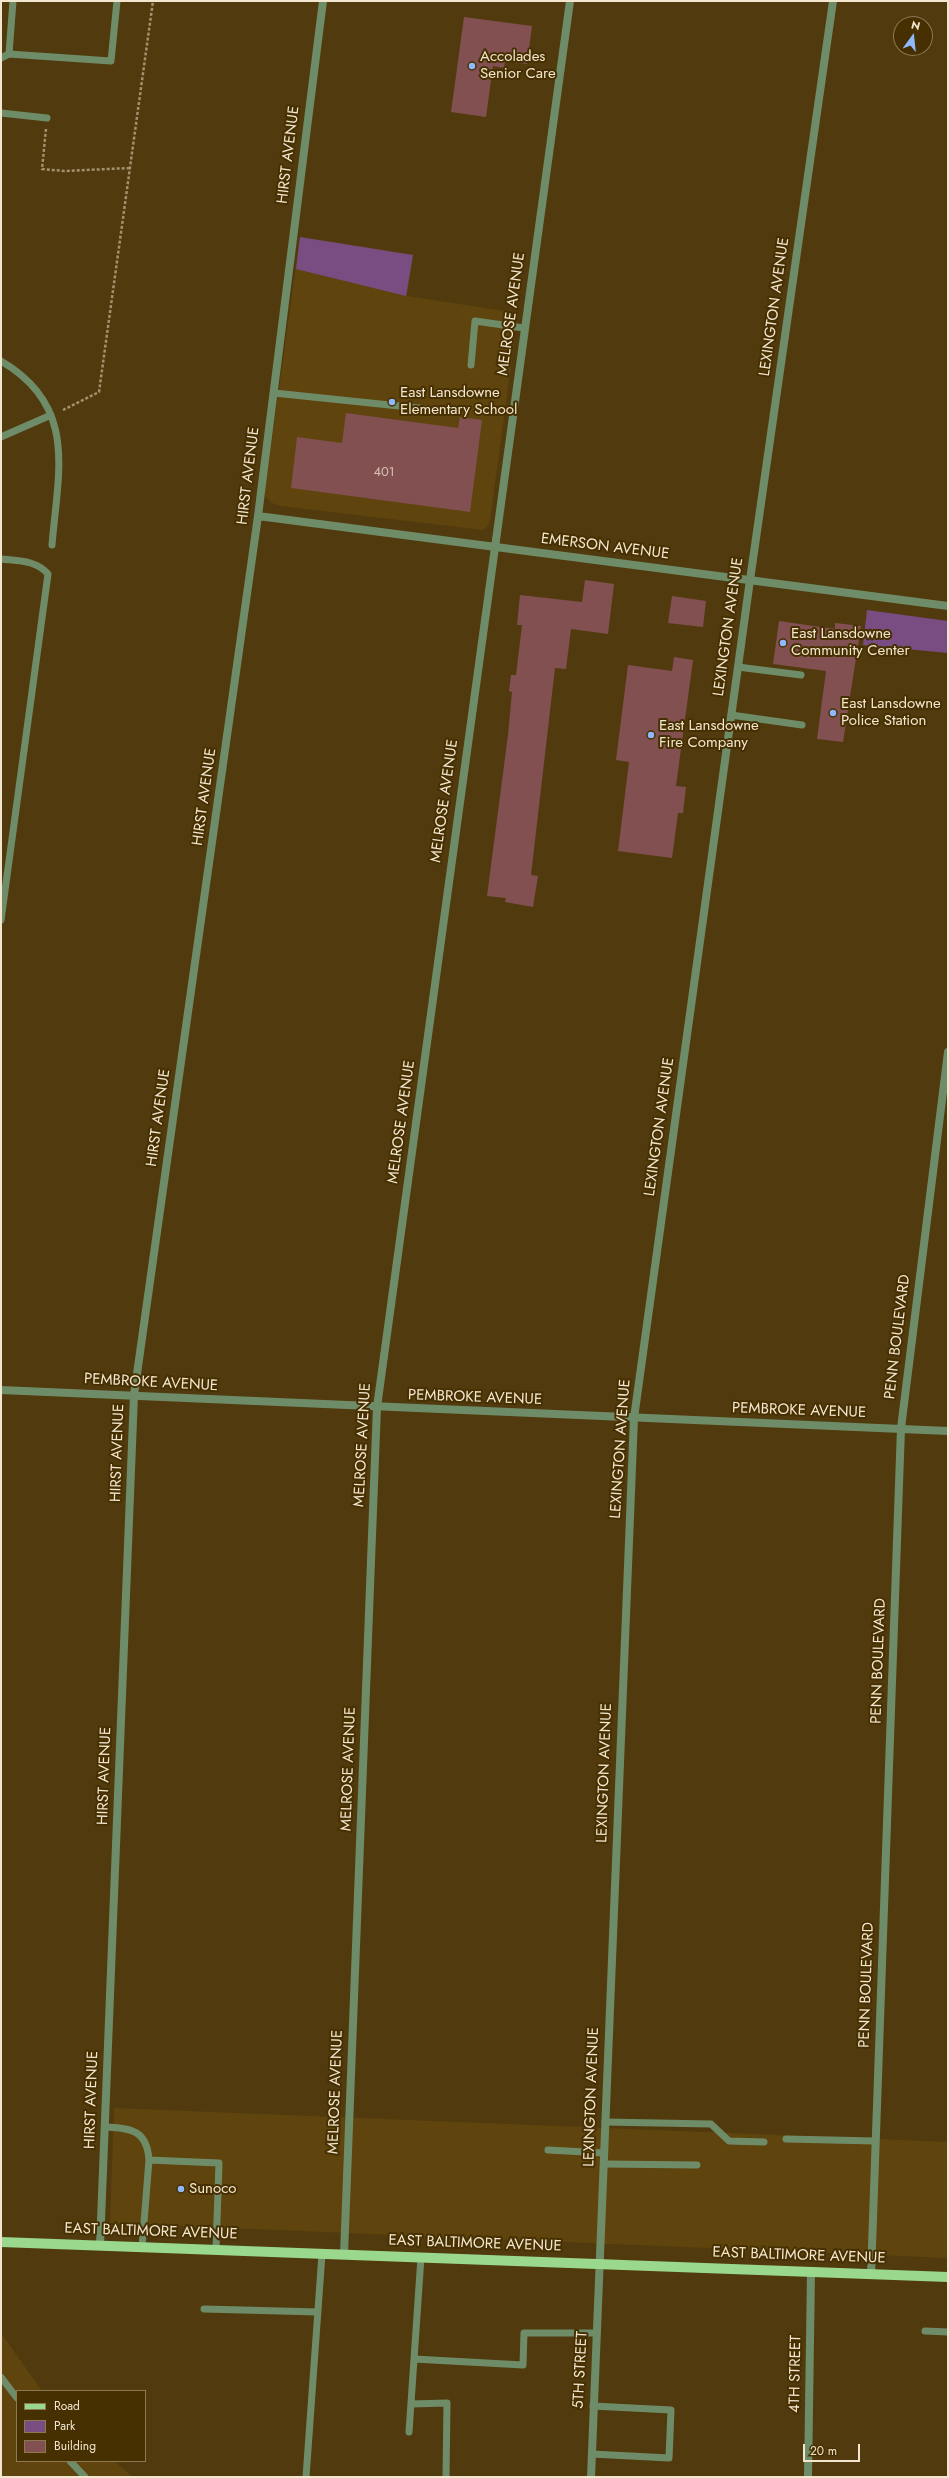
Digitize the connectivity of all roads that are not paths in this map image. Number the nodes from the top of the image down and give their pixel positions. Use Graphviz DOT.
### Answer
graph roads {
  1 [pos="13,1"];
  2 [pos="117,1"];
  3 [pos="323,1"];
  4 [pos="570,1"];
  5 [pos="833,1"];
  6 [pos="9,54"];
  7 [pos="1,58"];
  8 [pos="1,114"];
  9 [pos="47,118"];
  10 [pos="524,328"];
  11 [pos="1,361"];
  12 [pos="470,365"];
  13 [pos="274,393"];
  14 [pos="428,409"];
  15 [pos="51,415"];
  16 [pos="1,437"];
  17 [pos="258,516"];
  18 [pos="52,546"];
  19 [pos="493,547"];
  20 [pos="1,559"];
  21 [pos="750,580"];
  22 [pos="948,606"];
  23 [pos="738,667"];
  24 [pos="801,675"];
  25 [pos="731,715"];
  26 [pos="802,725"];
  27 [pos="1,920"];
  28 [pos="948,1052"];
  29 [pos="1,1390"];
  30 [pos="134,1395"];
  31 [pos="377,1408"];
  32 [pos="634,1418"];
  33 [pos="901,1428"];
  34 [pos="948,1431"];
  35 [pos="605,2122"];
  36 [pos="105,2127"];
  37 [pos="786,2139"];
  38 [pos="875,2141"];
  39 [pos="764,2142"];
  40 [pos="548,2150"];
  41 [pos="604,2153"];
  42 [pos="149,2160"];
  43 [pos="604,2164"];
  44 [pos="697,2165"];
  45 [pos="1,2242"];
  46 [pos="100,2245"];
  47 [pos="142,2247"];
  48 [pos="216,2249"];
  49 [pos="322,2254"];
  50 [pos="344,2254"];
  51 [pos="421,2257"];
  52 [pos="599,2264"];
  53 [pos="811,2272"];
  54 [pos="871,2274"];
  55 [pos="948,2277"];
  56 [pos="204,2309"];
  57 [pos="318,2312"];
  58 [pos="925,2331"];
  59 [pos="948,2332"];
  60 [pos="596,2333"];
  61 [pos="414,2359"];
  62 [pos="1,2377"];
  63 [pos="16,2397"];
  64 [pos="411,2404"];
  65 [pos="593,2406"];
  66 [pos="409,2432"];
  67 [pos="592,2454"];
  68 [pos="71,2462"];
  69 [pos="85,2477"];
  70 [pos="306,2477"];
  71 [pos="446,2477"];
  72 [pos="591,2477"];
  73 [pos="808,2477"];
  1 -- 6 [label="lane"];
  2 -- 6 [label="lane"];
  3 -- 13 [label="street, HIRST AVENUE"];
  4 -- 10 [label="street, MELROSE AVENUE"];
  5 -- 21 [label="street, LEXINGTON AVENUE"];
  6 -- 7 [label="lane"];
  8 -- 9 [label="lane"];
  10 -- 12 [label="lane"];
  10 -- 19 [label="street, MELROSE AVENUE"];
  11 -- 15 [label="lane"];
  13 -- 14 [label="lane"];
  13 -- 17 [label="street, HIRST AVENUE"];
  15 -- 16 [label="lane"];
  15 -- 18 [label="lane"];
  17 -- 19 [label="street, EMERSON AVENUE"];
  17 -- 30 [label="street, HIRST AVENUE"];
  19 -- 21 [label="street, EMERSON AVENUE"];
  19 -- 31 [label="street, MELROSE AVENUE"];
  20 -- 27 [label="lane"];
  21 -- 22 [label="street, EMERSON AVENUE"];
  21 -- 23 [label="street, LEXINGTON AVENUE"];
  23 -- 24 [label="lane"];
  23 -- 25 [label="street, LEXINGTON AVENUE"];
  25 -- 26 [label="lane"];
  25 -- 32 [label="street, LEXINGTON AVENUE"];
  28 -- 33 [label="street, PENN BOULEVARD"];
  29 -- 30 [label="street, PEMBROKE AVENUE"];
  30 -- 31 [label="street, PEMBROKE AVENUE"];
  30 -- 36 [label="street, HIRST AVENUE"];
  31 -- 32 [label="street, PEMBROKE AVENUE"];
  31 -- 50 [label="street, MELROSE AVENUE"];
  32 -- 33 [label="street, PEMBROKE AVENUE"];
  32 -- 35 [label="street, LEXINGTON AVENUE"];
  33 -- 34 [label="street, PEMBROKE AVENUE"];
  33 -- 38 [label="street, PENN BOULEVARD"];
  35 -- 39 [label="lane"];
  35 -- 41 [label="street, LEXINGTON AVENUE"];
  36 -- 42 [label="lane"];
  36 -- 46 [label="street, HIRST AVENUE"];
  37 -- 38 [label="lane"];
  38 -- 54 [label="street, PENN BOULEVARD"];
  40 -- 41 [label="lane"];
  41 -- 43 [label="street, LEXINGTON AVENUE"];
  42 -- 47 [label="lane"];
  42 -- 48 [label="lane"];
  43 -- 44 [label="lane"];
  43 -- 52 [label="street, LEXINGTON AVENUE"];
  45 -- 46 [label="main road, EAST BALTIMORE AVENUE"];
  46 -- 47 [label="main road, EAST BALTIMORE AVENUE"];
  47 -- 48 [label="main road, EAST BALTIMORE AVENUE"];
  48 -- 49 [label="main road, EAST BALTIMORE AVENUE"];
  49 -- 50 [label="main road, EAST BALTIMORE AVENUE"];
  49 -- 57 [label="lane"];
  50 -- 51 [label="main road, EAST BALTIMORE AVENUE"];
  51 -- 52 [label="main road, EAST BALTIMORE AVENUE"];
  51 -- 61 [label="lane"];
  52 -- 53 [label="main road, EAST BALTIMORE AVENUE"];
  52 -- 60 [label="street, 5TH STREET"];
  53 -- 54 [label="main road, EAST BALTIMORE AVENUE"];
  53 -- 73 [label="street, 4TH STREET"];
  54 -- 55 [label="main road, EAST BALTIMORE AVENUE"];
  56 -- 57 [label="lane"];
  57 -- 70 [label="lane"];
  58 -- 59 [label="lane"];
  60 -- 61 [label="lane"];
  60 -- 65 [label="street, 5TH STREET"];
  61 -- 64 [label="lane"];
  62 -- 63 [label="lane"];
  64 -- 66 [label="lane"];
  64 -- 71 [label="lane"];
  65 -- 67 [label="street, 5TH STREET"];
  65 -- 67 [label="lane"];
  67 -- 72 [label="street, 5TH STREET"];
  68 -- 69 [label="lane"];
}
